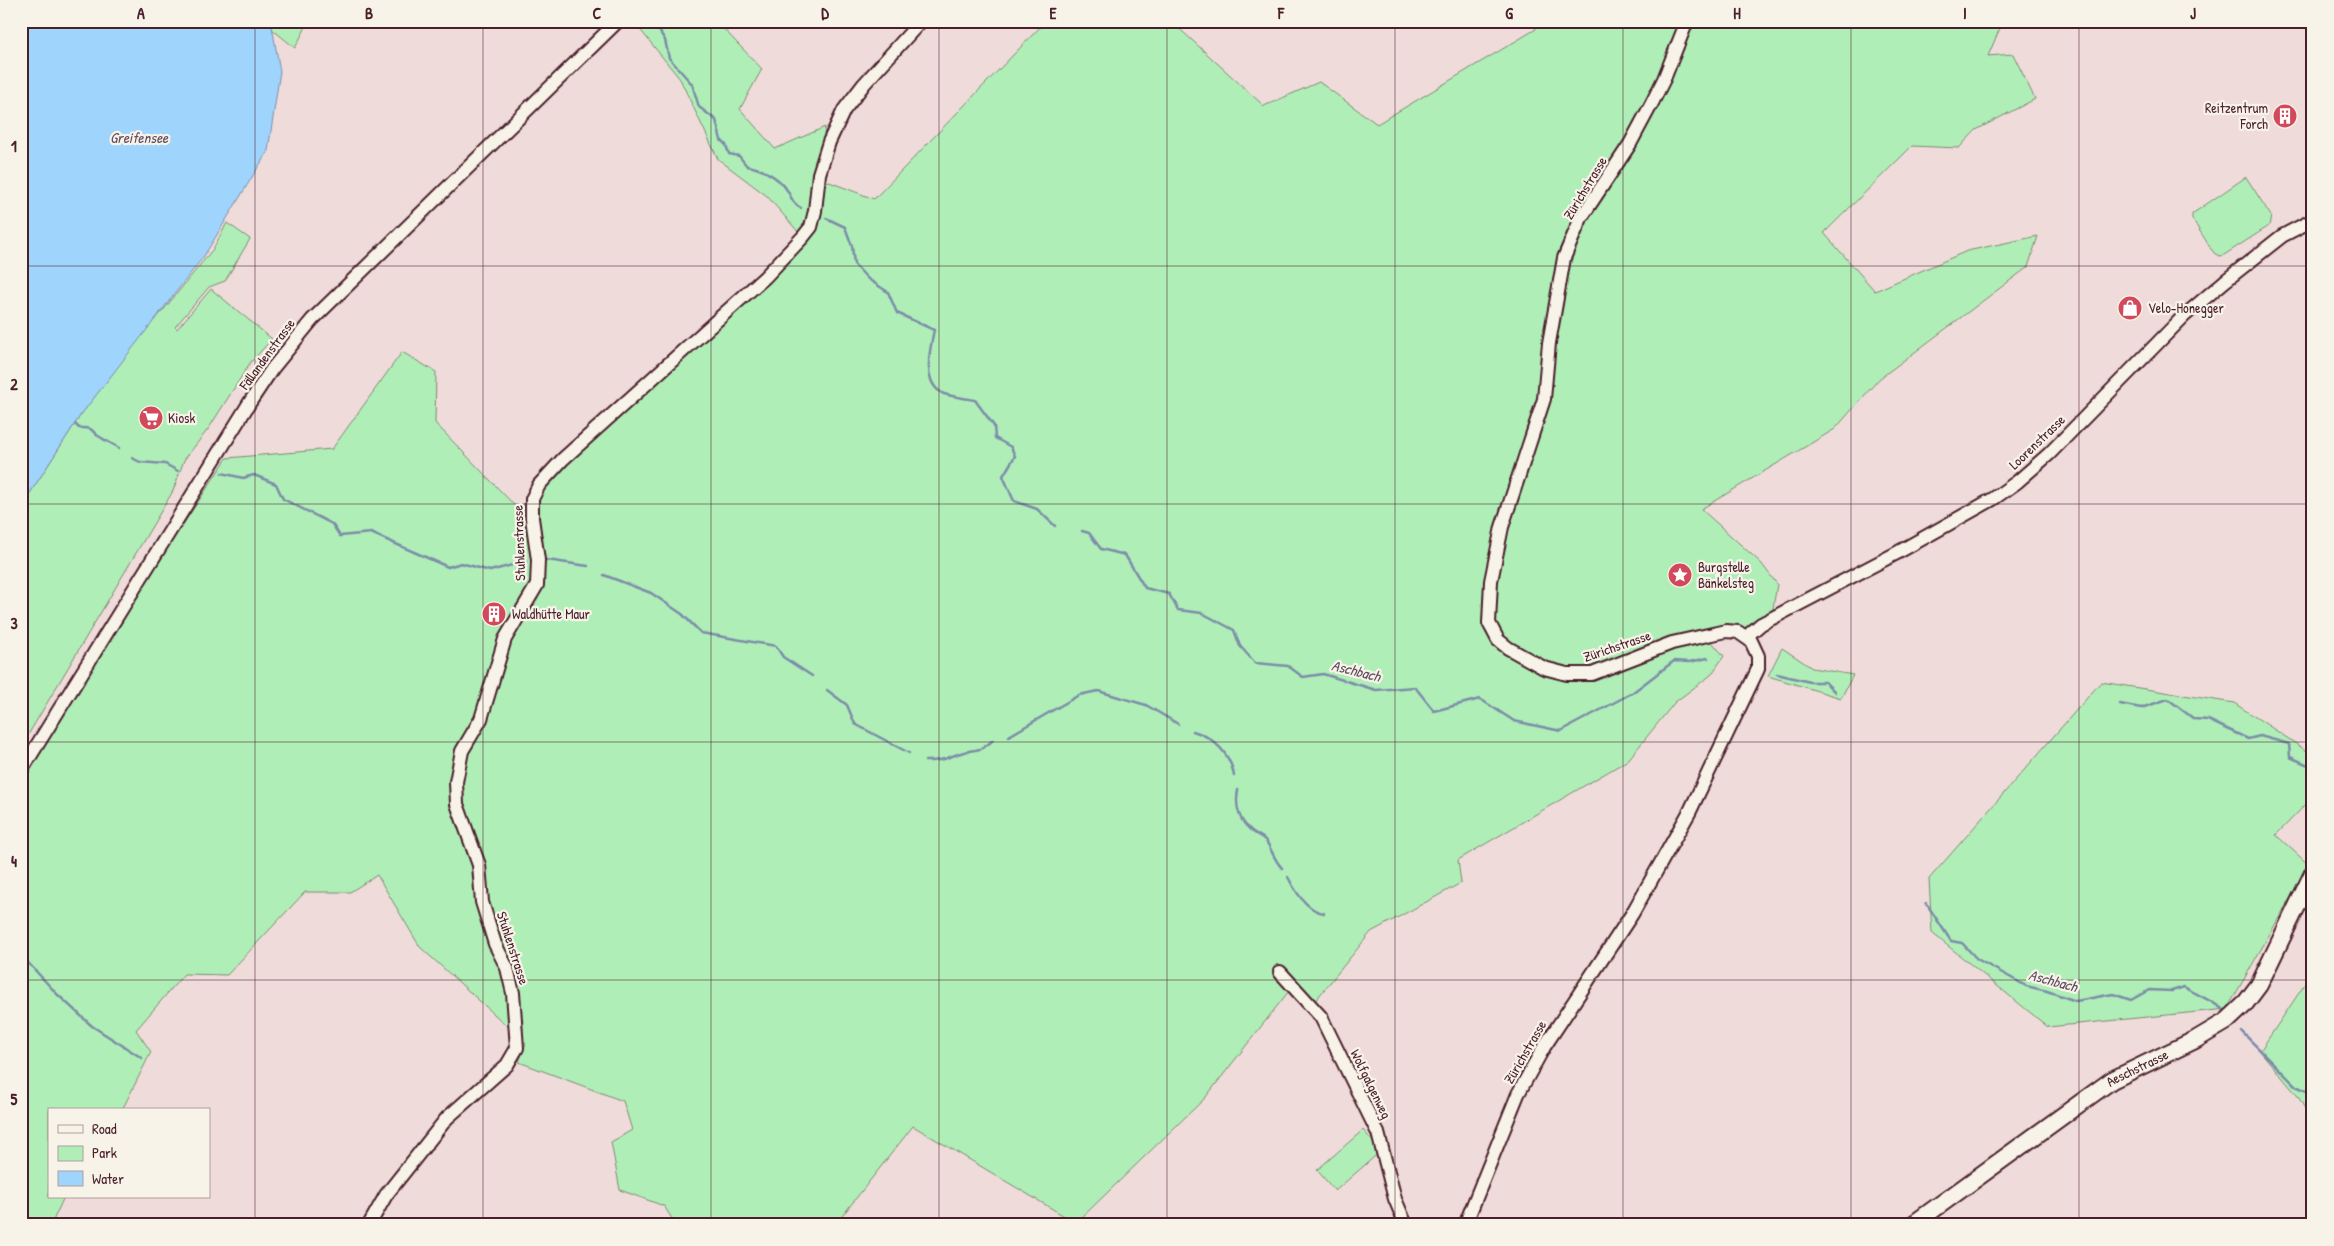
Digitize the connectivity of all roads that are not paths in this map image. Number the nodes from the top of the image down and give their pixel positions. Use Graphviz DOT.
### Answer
graph roads {
  1 [pos="618,21"];
  2 [pos="921,21"];
  3 [pos="1687,21"];
  4 [pos="2313,220"];
  5 [pos="1746,636"];
  6 [pos="21,770"];
  7 [pos="2313,873"];
  8 [pos="1280,972"];
  9 [pos="370,1225"];
  10 [pos="1406,1225"];
  11 [pos="1465,1225"];
  12 [pos="1912,1225"];
  1 -- 6 [label="street, Fällandenstrasse"];
  2 -- 9 [label="street, Stuhlenstrasse"];
  3 -- 5 [label="street, Zürichstrasse"];
  4 -- 5 [label="street, Loorenstrasse"];
  5 -- 11 [label="street, Zürichstrasse"];
  7 -- 12 [label="main road, Aeschstrasse"];
  8 -- 10 [label="street, Wolfgalgenweg"];
}
